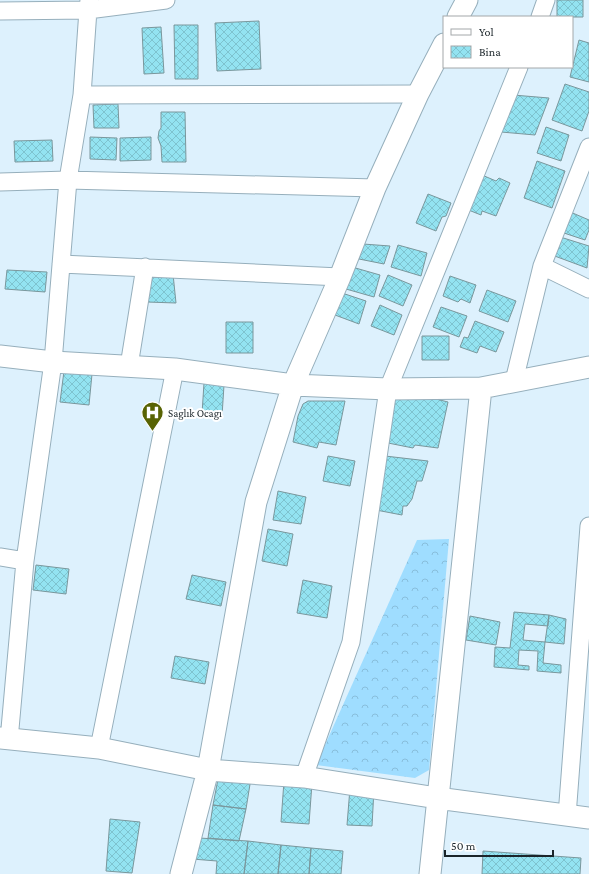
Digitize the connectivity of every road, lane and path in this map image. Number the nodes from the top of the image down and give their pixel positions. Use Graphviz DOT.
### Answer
graph roads {
  1 [pos="166,0"];
  2 [pos="467,0"];
  3 [pos="546,0"];
  4 [pos="88,5"];
  5 [pos="0,11"];
  6 [pos="459,16"];
  7 [pos="540,16"];
  8 [pos="443,46"];
  9 [pos="519,68"];
  10 [pos="418,94"];
  11 [pos="82,95"];
  12 [pos="589,147"];
  13 [pos="68,180"];
  14 [pos="0,182"];
  15 [pos="375,188"];
  16 [pos="61,264"];
  17 [pos="542,266"];
  18 [pos="145,267"];
  19 [pos="340,277"];
  20 [pos="589,288"];
  21 [pos="0,356"];
  22 [pos="53,362"];
  23 [pos="129,366"];
  24 [pos="589,367"];
  25 [pos="175,368"];
  26 [pos="514,380"];
  27 [pos="293,385"];
  28 [pos="481,388"];
  29 [pos="388,389"];
  30 [pos="589,526"];
  31 [pos="0,558"];
  32 [pos="25,561"];
  33 [pos="4,739"];
  34 [pos="99,748"];
  35 [pos="208,770"];
  36 [pos="304,776"];
  37 [pos="437,798"];
  38 [pos="567,816"];
  39 [pos="589,818"];
  40 [pos="180,874"];
  41 [pos="430,874"];
  1 -- 4 [label="street"];
  2 -- 6 [label="street"];
  3 -- 7 [label="street"];
  4 -- 5 [label="street"];
  4 -- 11 [label="street"];
  8 -- 10 [label="street"];
  9 -- 29 [label="street"];
  10 -- 11 [label="street"];
  10 -- 15 [label="street"];
  11 -- 13 [label="street"];
  12 -- 17 [label="street"];
  13 -- 14 [label="street"];
  13 -- 15 [label="street"];
  13 -- 16 [label="street"];
  15 -- 19 [label="street"];
  16 -- 18 [label="street"];
  16 -- 22 [label="street"];
  17 -- 20 [label="street"];
  17 -- 26 [label="street"];
  18 -- 19 [label="street"];
  18 -- 23 [label="street"];
  19 -- 27 [label="street"];
  21 -- 22 [label="street"];
  22 -- 23 [label="street"];
  22 -- 32 [label="street"];
  23 -- 25 [label="street"];
  24 -- 26 [label="street"];
  25 -- 27 [label="street"];
  25 -- 34 [label="street"];
  26 -- 28 [label="street"];
  27 -- 29 [label="street"];
  27 -- 35 [label="street"];
  28 -- 29 [label="street"];
  28 -- 37 [label="street"];
  29 -- 36 [label="street"];
  30 -- 38 [label="street"];
  31 -- 32 [label="street"];
  32 -- 33 [label="street"];
  33 -- 34 [label="street"];
  34 -- 35 [label="street"];
  35 -- 36 [label="street"];
  35 -- 40 [label="street"];
  36 -- 37 [label="street"];
  37 -- 38 [label="street"];
  37 -- 41 [label="street"];
  38 -- 39 [label="street"];
}
